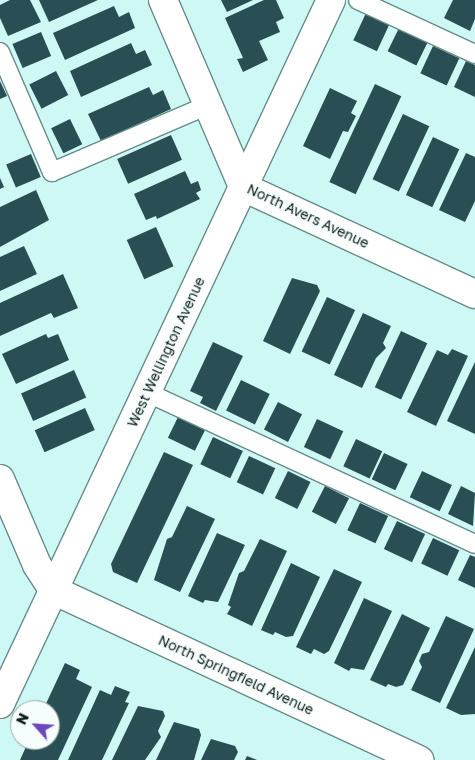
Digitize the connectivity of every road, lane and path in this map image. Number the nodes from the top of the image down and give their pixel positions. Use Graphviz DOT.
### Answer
graph roads {
  1 [pos="162,0"];
  2 [pos="331,0"];
  3 [pos="358,0"];
  4 [pos="0,52"];
  5 [pos="475,54"];
  6 [pos="208,105"];
  7 [pos="243,187"];
  8 [pos="475,294"];
  9 [pos="146,392"];
  10 [pos="0,479"];
  11 [pos="475,544"];
  12 [pos="53,590"];
  13 [pos="0,704"];
  14 [pos="419,760"];
  1 -- 6 [label="street, North Avers Avenue"];
  2 -- 7 [label="street, West Wellington Avenue"];
  3 -- 5 [label="lane"];
  4 -- 6 [label="lane"];
  6 -- 7 [label="street, North Avers Avenue"];
  7 -- 8 [label="street, North Avers Avenue"];
  7 -- 9 [label="street, West Wellington Avenue"];
  9 -- 11 [label="lane"];
  9 -- 12 [label="street, West Wellington Avenue"];
  10 -- 12 [label="street"];
  12 -- 13 [label="street, West Wellington Avenue"];
  12 -- 14 [label="street, North Springfield Avenue"];
}
